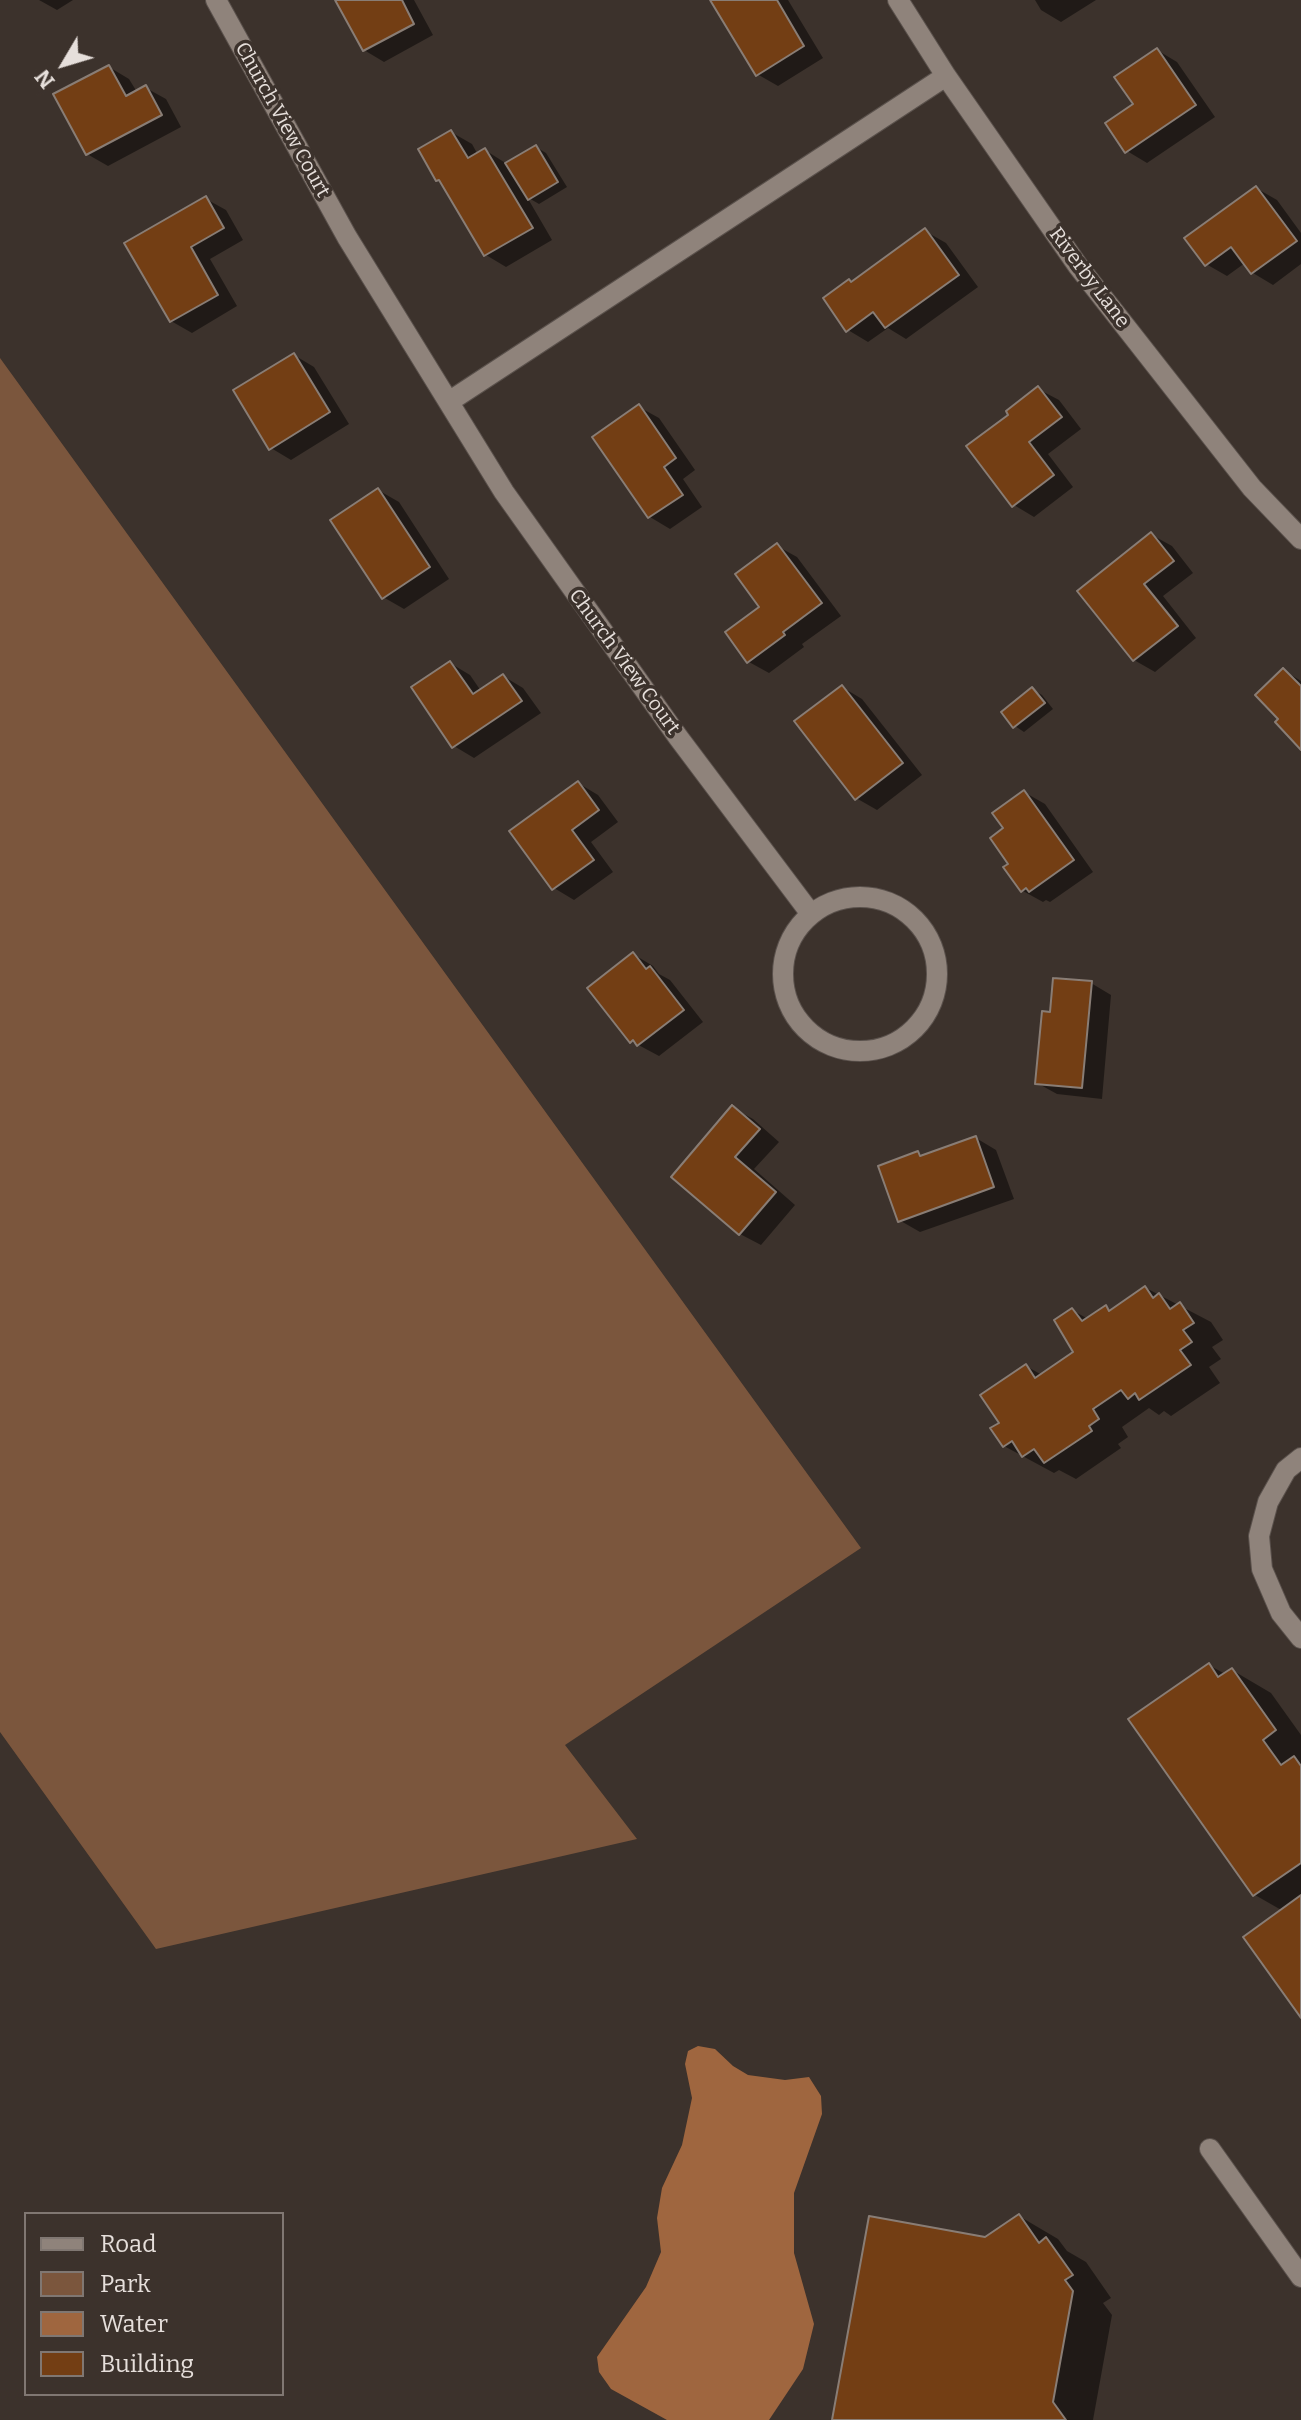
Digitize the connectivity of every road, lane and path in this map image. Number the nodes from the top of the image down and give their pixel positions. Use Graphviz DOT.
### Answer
graph roads {
  1 [pos="216,0"];
  2 [pos="898,0"];
  3 [pos="946,76"];
  4 [pos="450,401"];
  5 [pos="1301,539"];
  6 [pos="811,914"];
  7 [pos="1301,1458"];
  8 [pos="1301,1638"];
  9 [pos="1210,2149"];
  10 [pos="1301,2277"];
  1 -- 4 [label="street, Church View Court"];
  2 -- 3 [label="street, Riverby Lane"];
  3 -- 4 [label="street"];
  3 -- 5 [label="street, Riverby Lane"];
  4 -- 6 [label="street, Church View Court"];
  6 -- 6 [label="street"];
  7 -- 8 [label="street"];
  9 -- 10 [label="street"];
}
